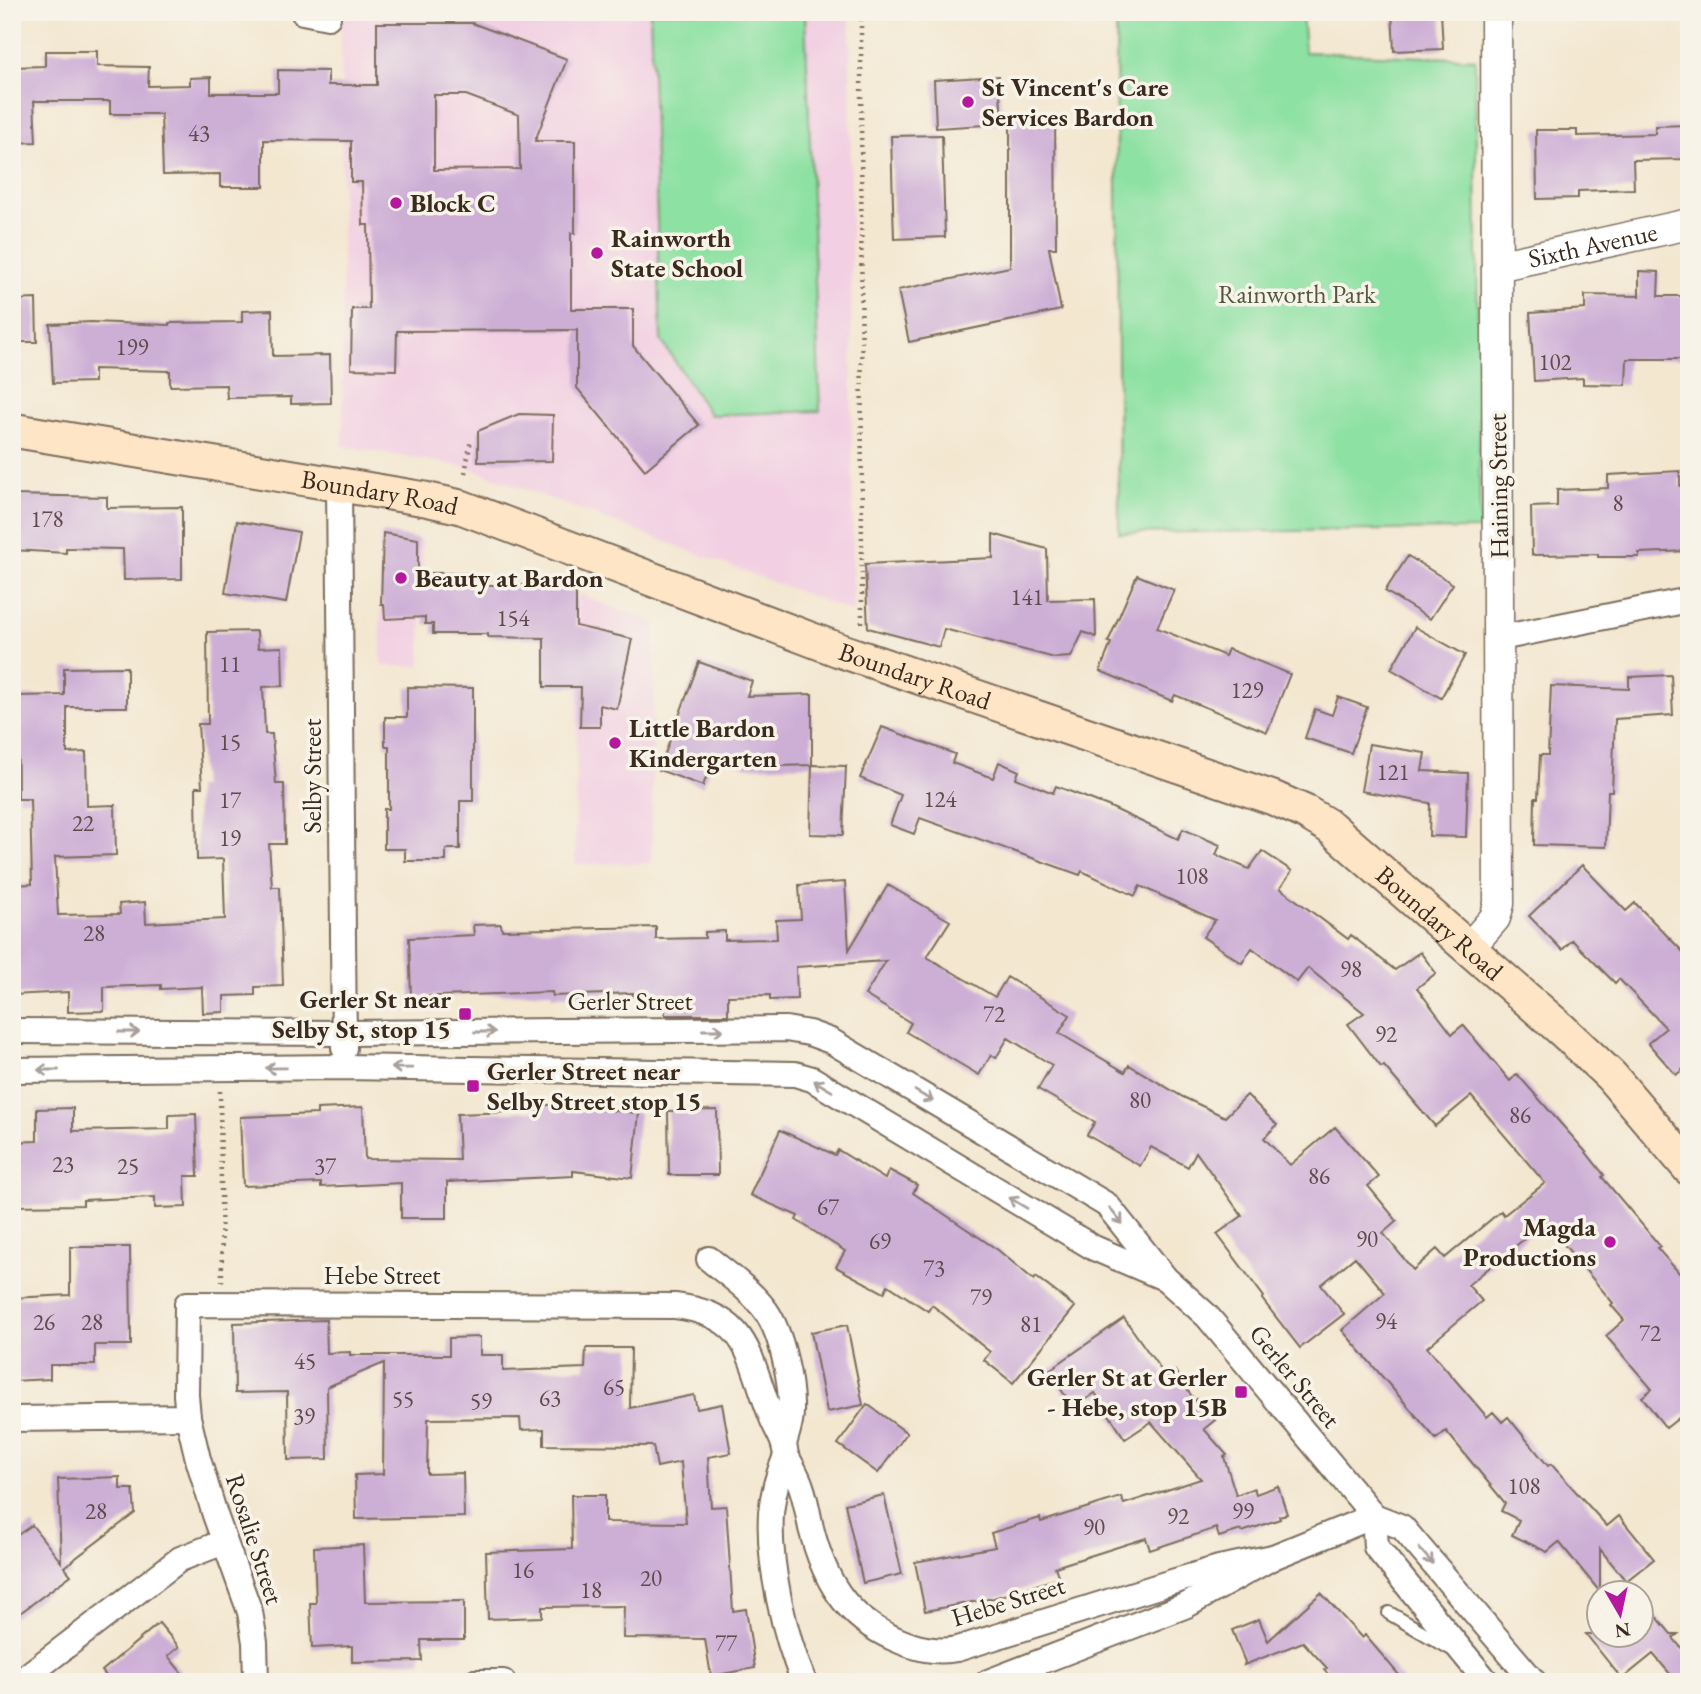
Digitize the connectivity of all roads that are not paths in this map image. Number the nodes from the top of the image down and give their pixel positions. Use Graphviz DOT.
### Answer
graph roads {
  1 [pos="303,12"];
  2 [pos="1496,12"];
  3 [pos="328,17"];
  4 [pos="1689,224"];
  5 [pos="1497,266"];
  6 [pos="12,430"];
  7 [pos="339,485"];
  8 [pos="1689,600"];
  9 [pos="1500,638"];
  10 [pos="1469,948"];
  11 [pos="12,1031"];
  12 [pos="344,1033"];
  13 [pos="344,1067"];
  14 [pos="12,1070"];
  15 [pos="1689,1168"];
  16 [pos="709,1259"];
  17 [pos="1166,1279"];
  18 [pos="188,1417"];
  19 [pos="12,1419"];
  20 [pos="785,1450"];
  21 [pos="1374,1516"];
  22 [pos="224,1542"];
  23 [pos="1273,1558"];
  24 [pos="1389,1613"];
  25 [pos="1468,1659"];
  26 [pos="19,1682"];
  27 [pos="256,1682"];
  28 [pos="474,1682"];
  29 [pos="503,1682"];
  30 [pos="804,1682"];
  31 [pos="988,1682"];
  32 [pos="1487,1682"];
  33 [pos="1534,1682"];
  1 -- 3 [label="street"];
  2 -- 5 [label="street, Haining Street"];
  4 -- 5 [label="street, Sixth Avenue"];
  5 -- 9 [label="street, Haining Street"];
  6 -- 7 [label="main road, Boundary Road"];
  7 -- 10 [label="main road, Boundary Road"];
  7 -- 12 [label="street, Selby Street"];
  8 -- 9 [label="street"];
  9 -- 10 [label="street, Haining Street"];
  10 -- 15 [label="main road, Boundary Road"];
  11 -- 12 [label="street, Gerler Street, one-way"];
  12 -- 13 [label="street, Selby Street"];
  12 -- 17 [label="street, Gerler Street, one-way"];
  13 -- 14 [label="street, Gerler Street, one-way"];
  17 -- 13 [label="street, Gerler Street, one-way"];
  16 -- 20 [label="street"];
  17 -- 21 [label="street, Gerler Street"];
  18 -- 19 [label="street"];
  18 -- 20 [label="street, Hebe Street"];
  18 -- 22 [label="street, Rosalie Street"];
  20 -- 23 [label="street, Hebe Street"];
  20 -- 30 [label="street"];
  21 -- 23 [label="street, Hebe Street"];
  21 -- 25 [label="street"];
  21 -- 33 [label="street, Gerler Street, one-way"];
  22 -- 26 [label="street"];
  22 -- 27 [label="street, Rosalie Street"];
  23 -- 31 [label="street, Hebe Street"];
  24 -- 25 [label="lane"];
  25 -- 32 [label="street"];
  28 -- 29 [label="street"];
}
